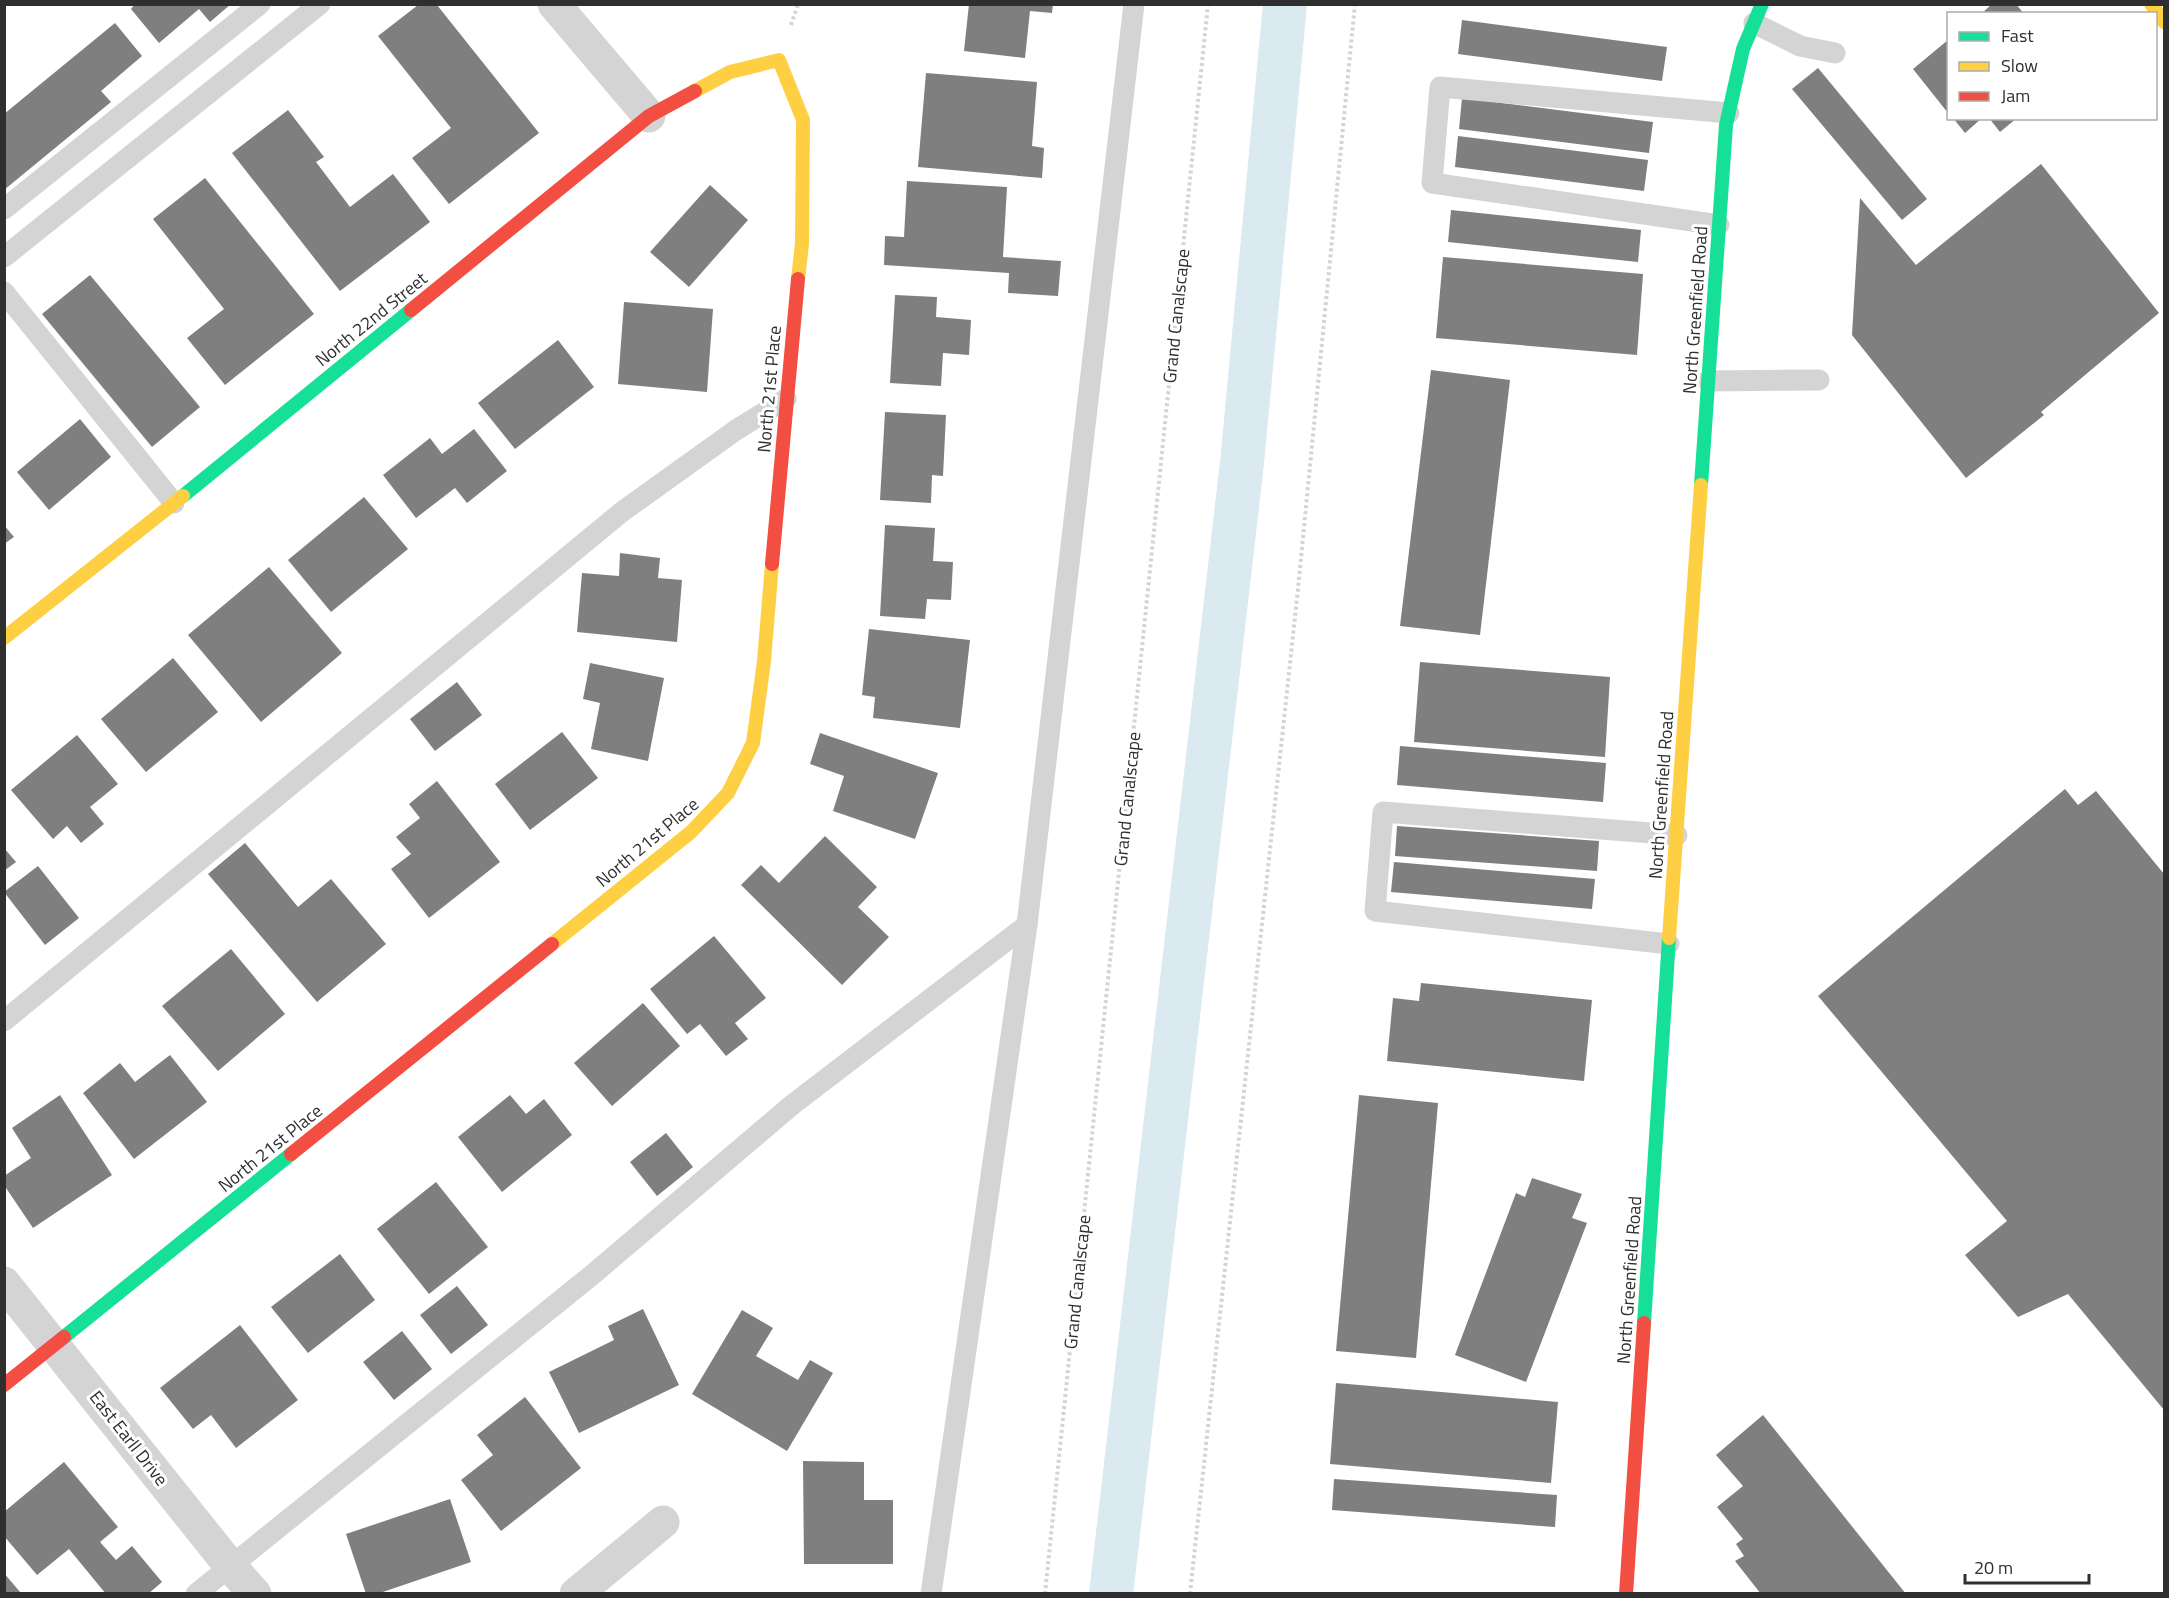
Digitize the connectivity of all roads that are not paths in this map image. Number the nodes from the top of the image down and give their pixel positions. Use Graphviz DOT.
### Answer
graph roads {
  1 [pos="260,4"];
  2 [pos="320,4"];
  3 [pos="554,4"];
  4 [pos="1134,4"];
  5 [pos="1758,14"];
  6 [pos="1835,53"];
  7 [pos="779,60"];
  8 [pos="1729,113"];
  9 [pos="649,116"];
  10 [pos="4,209"];
  11 [pos="1719,225"];
  12 [pos="4,257"];
  13 [pos="4,292"];
  14 [pos="1819,380"];
  15 [pos="1708,381"];
  16 [pos="786,399"];
  17 [pos="174,503"];
  18 [pos="4,638"];
  19 [pos="1677,835"];
  20 [pos="1027,925"];
  21 [pos="1669,944"];
  22 [pos="4,1021"];
  23 [pos="4,1283"];
  24 [pos="54,1344"];
  25 [pos="4,1384"];
  26 [pos="663,1522"];
  27 [pos="231,1567"];
  28 [pos="196,1593"];
  29 [pos="255,1593"];
  30 [pos="576,1593"];
  31 [pos="931,1593"];
  32 [pos="1626,1593"];
  1 -- 10 [label="lane"];
  2 -- 12 [label="lane"];
  3 -- 9 [label="street"];
  4 -- 20 [label="lane"];
  5 -- 6 [label="lane"];
  5 -- 8 [label="street, North Greenfield Road"];
  7 -- 9 [label="street, North 22nd Street"];
  7 -- 16 [label="street, North 21st Place"];
  8 -- 11 [label="street, North Greenfield Road"];
  8 -- 11 [label="lane"];
  9 -- 17 [label="street, North 22nd Street"];
  11 -- 15 [label="street, North Greenfield Road"];
  13 -- 17 [label="lane"];
  14 -- 15 [label="lane"];
  15 -- 19 [label="street, North Greenfield Road"];
  16 -- 22 [label="lane"];
  16 -- 24 [label="street, North 21st Place"];
  17 -- 18 [label="street, North 22nd Street"];
  19 -- 21 [label="street, North Greenfield Road"];
  19 -- 21 [label="lane"];
  20 -- 27 [label="lane"];
  20 -- 31 [label="lane"];
  21 -- 32 [label="street, North Greenfield Road"];
  23 -- 24 [label="street, East Earll Drive"];
  24 -- 25 [label="street, North 21st Place"];
  24 -- 27 [label="street, East Earll Drive"];
  26 -- 30 [label="street"];
  27 -- 28 [label="lane"];
  27 -- 29 [label="street, East Earll Drive"];
}
